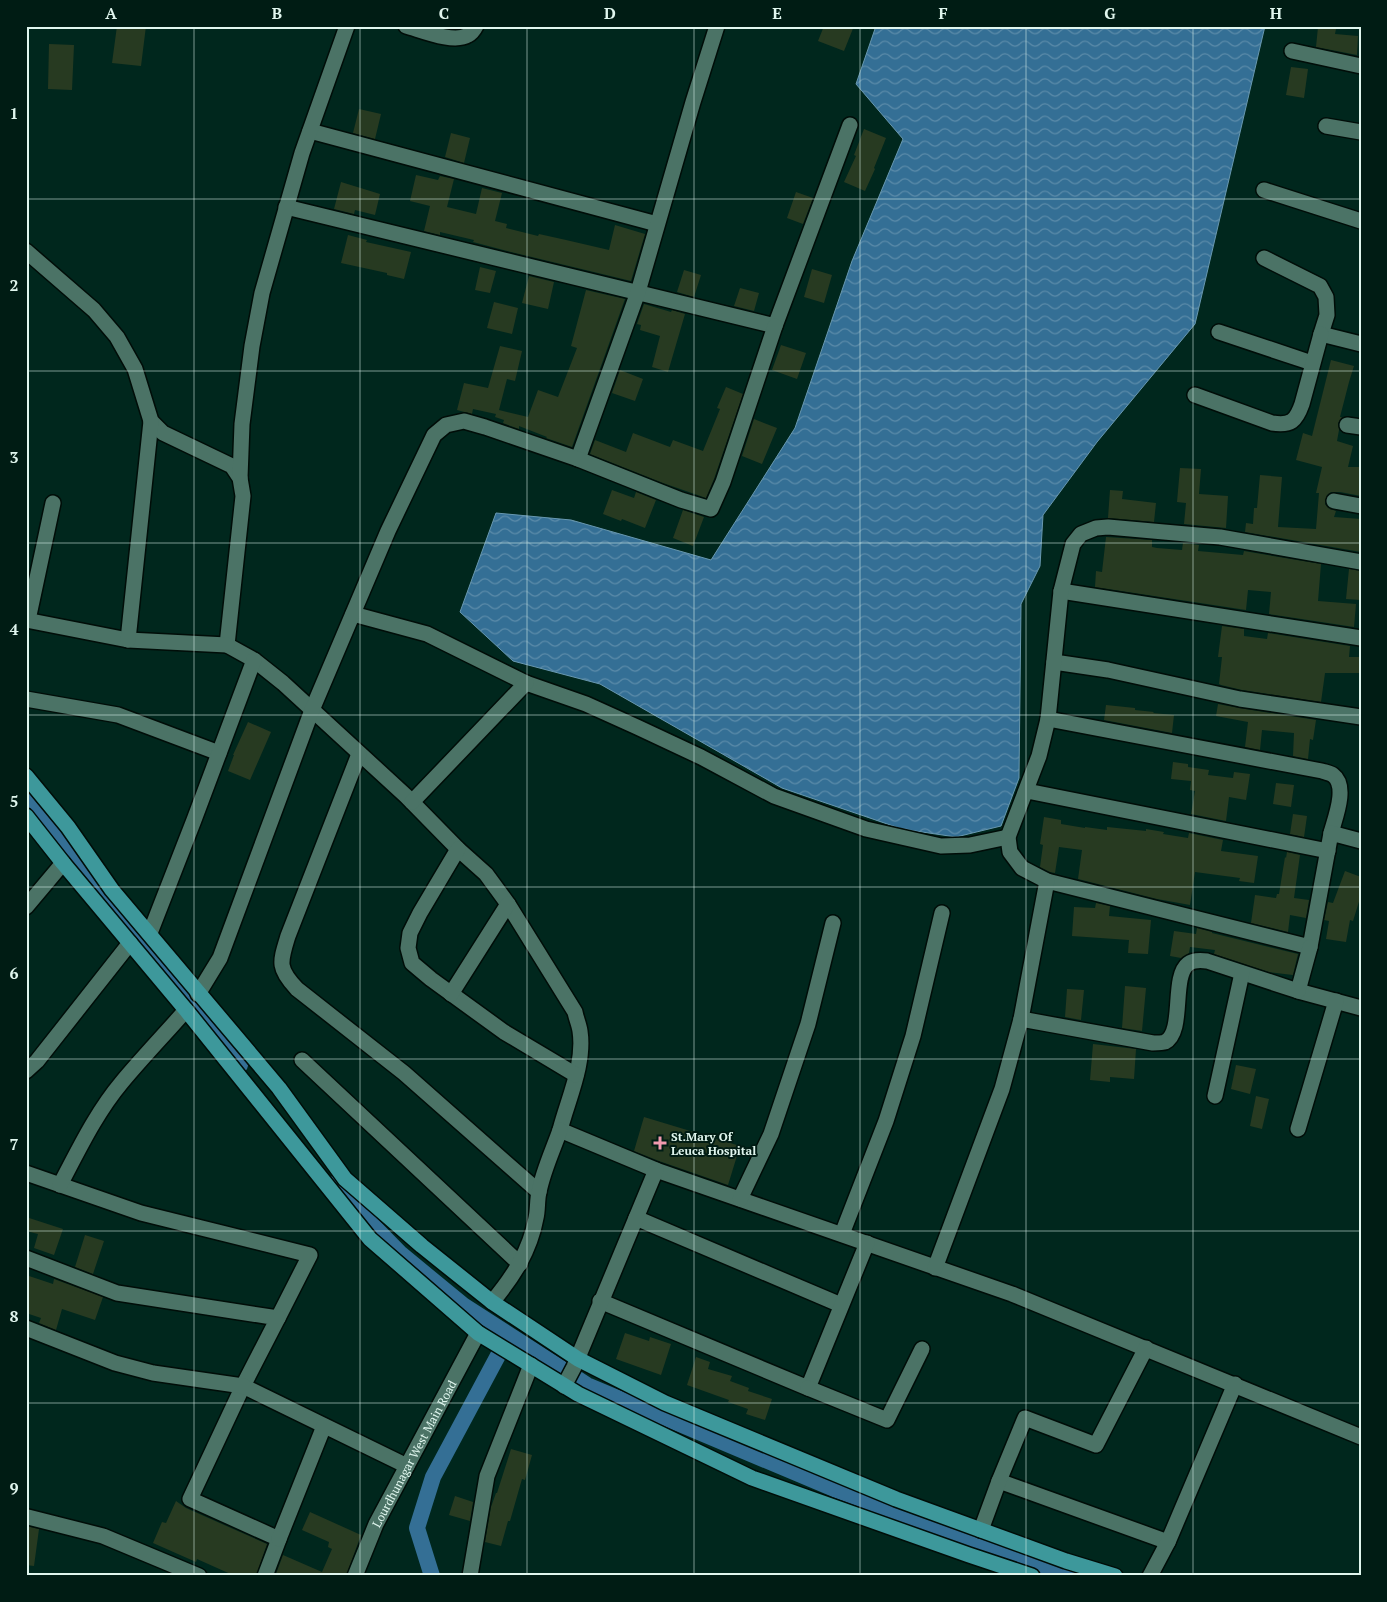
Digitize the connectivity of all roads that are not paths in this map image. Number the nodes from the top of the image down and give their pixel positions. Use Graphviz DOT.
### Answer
graph roads {
  1 [pos="347,26"];
  2 [pos="406,26"];
  3 [pos="476,26"];
  4 [pos="717,26"];
  5 [pos="1292,51"];
  6 [pos="1361,66"];
  7 [pos="850,125"];
  8 [pos="1326,126"];
  9 [pos="310,131"];
  10 [pos="1361,132"];
  11 [pos="1264,190"];
  12 [pos="286,207"];
  13 [pos="1361,221"];
  14 [pos="657,224"];
  15 [pos="26,251"];
  16 [pos="1264,258"];
  17 [pos="638,292"];
  18 [pos="775,326"];
  19 [pos="1219,332"];
  20 [pos="1321,334"];
  21 [pos="1361,344"];
  22 [pos="1312,363"];
  23 [pos="1195,395"];
  24 [pos="151,421"];
  25 [pos="578,459"];
  26 [pos="240,478"];
  27 [pos="1334,501"];
  28 [pos="53,503"];
  29 [pos="1361,506"];
  30 [pos="1361,562"];
  31 [pos="1061,592"];
  32 [pos="353,614"];
  33 [pos="27,620"];
  34 [pos="1361,638"];
  35 [pos="128,640"];
  36 [pos="227,646"];
  37 [pos="254,660"];
  38 [pos="1054,662"];
  39 [pos="526,683"];
  40 [pos="26,698"];
  41 [pos="312,710"];
  42 [pos="1361,717"];
  43 [pos="1048,719"];
  44 [pos="219,753"];
  45 [pos="359,754"];
  46 [pos="26,776"];
  47 [pos="1027,791"];
  48 [pos="412,802"];
  49 [pos="26,816"];
  50 [pos="1331,833"];
  51 [pos="1008,837"];
  52 [pos="1361,840"];
  53 [pos="458,849"];
  54 [pos="1328,851"];
  55 [pos="63,864"];
  56 [pos="1047,880"];
  57 [pos="508,904"];
  58 [pos="26,907"];
  59 [pos="942,913"];
  60 [pos="833,924"];
  61 [pos="150,933"];
  62 [pos="130,942"];
  63 [pos="1310,947"];
  64 [pos="1242,974"];
  65 [pos="1298,990"];
  66 [pos="198,994"];
  67 [pos="451,994"];
  68 [pos="1336,1001"];
  69 [pos="1361,1008"];
  70 [pos="186,1010"];
  71 [pos="1021,1019"];
  72 [pos="302,1060"];
  73 [pos="26,1071"];
  74 [pos="576,1075"];
  75 [pos="1215,1096"];
  76 [pos="1298,1129"];
  77 [pos="560,1130"];
  78 [pos="656,1170"];
  79 [pos="26,1173"];
  80 [pos="60,1185"];
  81 [pos="539,1192"];
  82 [pos="740,1199"];
  83 [pos="636,1218"];
  84 [pos="842,1234"];
  85 [pos="866,1243"];
  86 [pos="26,1258"];
  87 [pos="520,1264"];
  88 [pos="935,1268"];
  89 [pos="600,1301"];
  90 [pos="492,1302"];
  91 [pos="841,1305"];
  92 [pos="278,1318"];
  93 [pos="26,1328"];
  94 [pos="478,1332"];
  95 [pos="1146,1348"];
  96 [pos="922,1349"];
  97 [pos="531,1365"];
  98 [pos="571,1373"];
  99 [pos="1235,1384"];
  100 [pos="243,1386"];
  101 [pos="808,1388"];
  102 [pos="324,1426"];
  103 [pos="1361,1436"];
  104 [pos="407,1466"];
  105 [pos="999,1481"];
  106 [pos="28,1517"];
  107 [pos="981,1530"];
  108 [pos="279,1539"];
  109 [pos="1168,1542"];
  110 [pos="199,1576"];
  111 [pos="265,1576"];
  112 [pos="355,1576"];
  113 [pos="470,1576"];
  114 [pos="1032,1576"];
  115 [pos="1114,1576"];
  116 [pos="1150,1576"];
  1 -- 9 [label="street"];
  2 -- 3 [label="street"];
  4 -- 14 [label="street"];
  5 -- 6 [label="street"];
  7 -- 18 [label="street"];
  8 -- 10 [label="street"];
  9 -- 12 [label="street"];
  9 -- 14 [label="street"];
  11 -- 13 [label="street"];
  12 -- 17 [label="street"];
  12 -- 26 [label="street"];
  14 -- 17 [label="street"];
  15 -- 24 [label="street"];
  16 -- 20 [label="street"];
  17 -- 18 [label="street"];
  17 -- 25 [label="street"];
  18 -- 25 [label="street"];
  19 -- 22 [label="street"];
  20 -- 21 [label="street"];
  20 -- 22 [label="street"];
  22 -- 23 [label="street"];
  24 -- 26 [label="street"];
  24 -- 35 [label="street"];
  25 -- 32 [label="street"];
  26 -- 36 [label="street"];
  27 -- 29 [label="street"];
  28 -- 33 [label="street"];
  30 -- 31 [label="street"];
  31 -- 34 [label="street"];
  31 -- 38 [label="street"];
  32 -- 39 [label="street"];
  32 -- 41 [label="street"];
  33 -- 35 [label="street"];
  35 -- 36 [label="street"];
  36 -- 37 [label="street"];
  37 -- 41 [label="street"];
  37 -- 44 [label="street"];
  38 -- 42 [label="street"];
  38 -- 43 [label="street"];
  39 -- 48 [label="street"];
  39 -- 51 [label="street"];
  40 -- 44 [label="street"];
  41 -- 45 [label="street"];
  41 -- 66 [label="street"];
  43 -- 47 [label="street"];
  43 -- 50 [label="street"];
  44 -- 61 [label="street"];
  45 -- 48 [label="street"];
  45 -- 81 [label="street"];
  46 -- 61 [label="main road"];
  47 -- 51 [label="street"];
  47 -- 54 [label="street"];
  48 -- 53 [label="street"];
  49 -- 55 [label="main road"];
  50 -- 52 [label="street"];
  50 -- 54 [label="street"];
  51 -- 56 [label="street"];
  53 -- 57 [label="street"];
  53 -- 67 [label="street"];
  54 -- 63 [label="street"];
  55 -- 58 [label="street"];
  55 -- 62 [label="main road"];
  56 -- 63 [label="street"];
  56 -- 71 [label="street"];
  57 -- 67 [label="street"];
  57 -- 74 [label="street"];
  59 -- 84 [label="street"];
  60 -- 82 [label="street"];
  61 -- 66 [label="main road"];
  62 -- 70 [label="main road"];
  62 -- 73 [label="street"];
  63 -- 65 [label="street"];
  64 -- 65 [label="street"];
  64 -- 71 [label="street"];
  64 -- 75 [label="street"];
  65 -- 68 [label="street"];
  66 -- 90 [label="main road"];
  67 -- 74 [label="street"];
  68 -- 69 [label="street"];
  68 -- 76 [label="street"];
  70 -- 80 [label="street"];
  70 -- 94 [label="main road"];
  71 -- 88 [label="street"];
  72 -- 87 [label="street"];
  74 -- 77 [label="street"];
  77 -- 78 [label="street"];
  77 -- 81 [label="street"];
  78 -- 82 [label="street"];
  78 -- 83 [label="street"];
  79 -- 80 [label="street"];
  80 -- 92 [label="street"];
  81 -- 87 [label="street"];
  82 -- 84 [label="street"];
  83 -- 89 [label="street"];
  83 -- 91 [label="street"];
  84 -- 85 [label="street"];
  85 -- 88 [label="street"];
  85 -- 91 [label="street"];
  86 -- 92 [label="street"];
  87 -- 90 [label="street"];
  88 -- 95 [label="street"];
  89 -- 98 [label="street"];
  89 -- 101 [label="street"];
  90 -- 98 [label="main road"];
  91 -- 101 [label="street"];
  92 -- 100 [label="street"];
  93 -- 100 [label="street"];
  94 -- 97 [label="main road"];
  94 -- 104 [label="street, Lourdhunagar West Main Road"];
  95 -- 99 [label="street"];
  95 -- 105 [label="street"];
  96 -- 101 [label="street"];
  97 -- 98 [label="main road"];
  97 -- 113 [label="street"];
  98 -- 107 [label="main road"];
  98 -- 114 [label="main road"];
  99 -- 103 [label="street"];
  99 -- 109 [label="street"];
  100 -- 102 [label="street"];
  100 -- 108 [label="street"];
  102 -- 104 [label="street"];
  102 -- 108 [label="street"];
  104 -- 112 [label="street, Lourdhunagar West Main Road"];
  105 -- 107 [label="street"];
  105 -- 109 [label="street"];
  106 -- 110 [label="street"];
  107 -- 115 [label="main road"];
  108 -- 111 [label="street"];
  109 -- 116 [label="street"];
}
